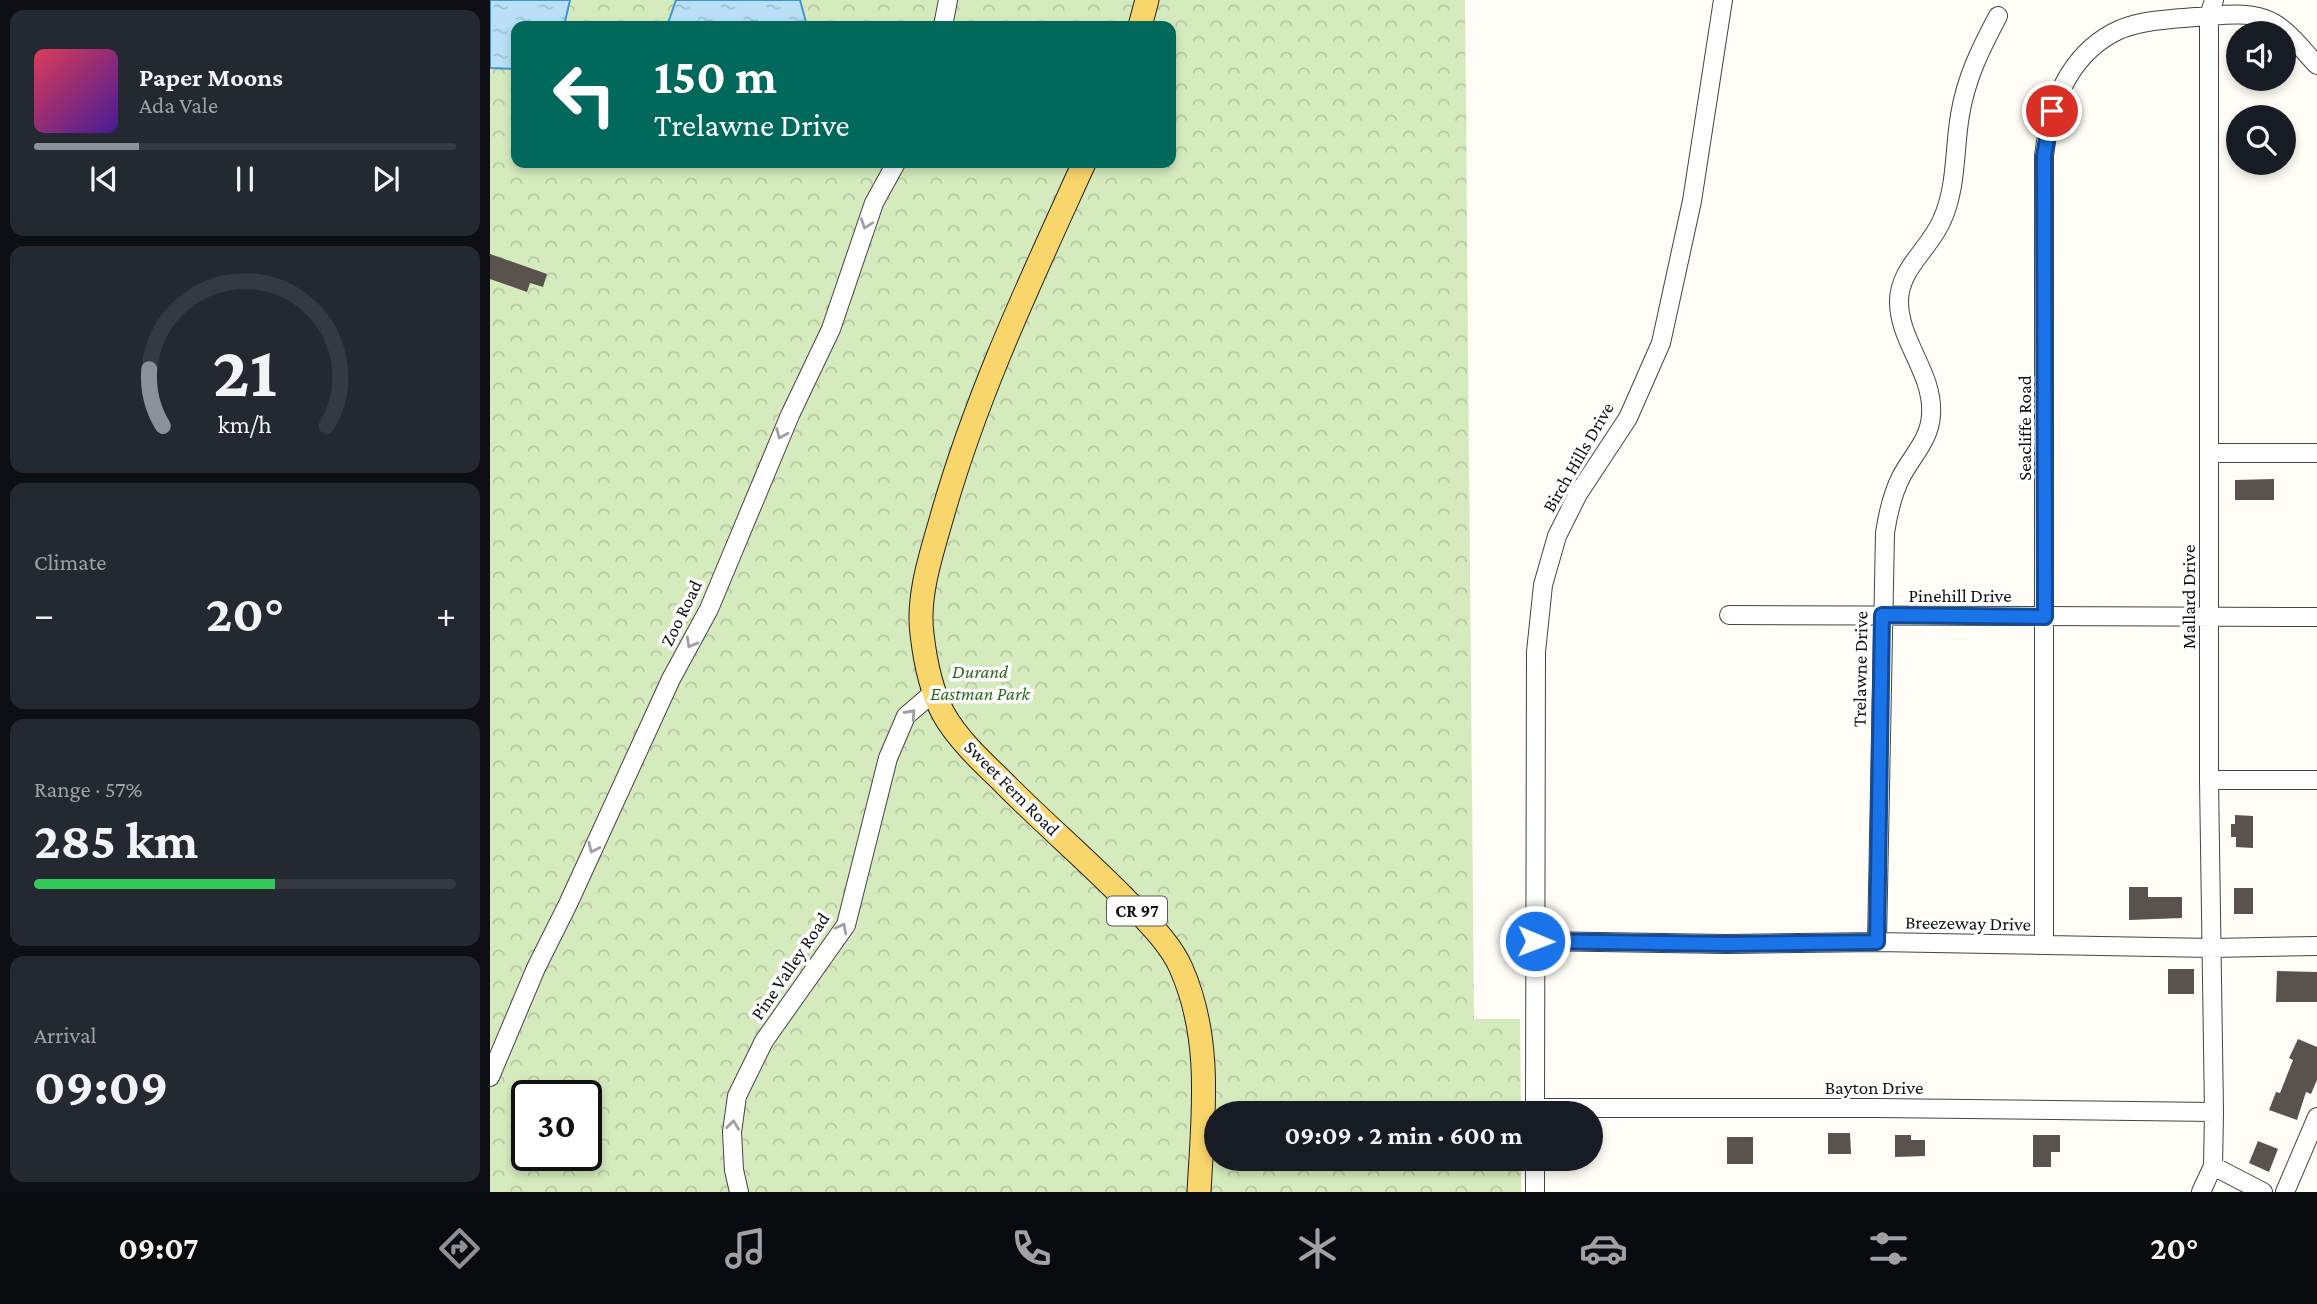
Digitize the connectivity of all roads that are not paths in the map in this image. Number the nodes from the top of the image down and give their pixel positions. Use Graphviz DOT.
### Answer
graph roads {
  1 [pos="948,0"];
  2 [pos="1147,0"];
  3 [pos="1723,0"];
  4 [pos="2212,8"];
  5 [pos="1998,16"];
  6 [pos="944,21"];
  7 [pos="1141,21"];
  8 [pos="2317,65"];
  9 [pos="893,168"];
  10 [pos="1082,168"];
  11 [pos="2210,453"];
  12 [pos="2317,453"];
  13 [pos="1729,615"];
  14 [pos="1882,615"];
  15 [pos="2209,616"];
  16 [pos="2045,617"];
  17 [pos="2317,617"];
  18 [pos="934,692"];
  19 [pos="2209,780"];
  20 [pos="2317,780"];
  21 [pos="1535,941"];
  22 [pos="1877,942"];
  23 [pos="2044,945"];
  24 [pos="2317,946"];
  25 [pos="2212,948"];
  26 [pos="490,1077"];
  27 [pos="1535,1101"];
  28 [pos="1603,1110"];
  29 [pos="2214,1112"];
  30 [pos="2317,1117"];
  31 [pos="2213,1166"];
  32 [pos="1535,1171"];
  33 [pos="739,1192"];
  34 [pos="1199,1192"];
  35 [pos="1535,1192"];
  36 [pos="2201,1192"];
  37 [pos="2263,1192"];
  38 [pos="2285,1192"];
  1 -- 6 [label="street"];
  2 -- 7 [label="main road"];
  3 -- 21 [label="street, Birch Hills Drive"];
  4 -- 8 [label="street, Seacliffe Road"];
  4 -- 11 [label="street, Mallard Drive"];
  4 -- 16 [label="street, Seacliffe Road"];
  5 -- 14 [label="street, Trelawne Drive"];
  9 -- 26 [label="street, Zoo Road, one-way"];
  10 -- 18 [label="main road, Sweet Fern Road / CR 97"];
  11 -- 12 [label="street"];
  11 -- 15 [label="street, Mallard Drive"];
  13 -- 14 [label="street, Pinehill Drive"];
  14 -- 16 [label="street, Pinehill Drive"];
  14 -- 22 [label="street, Trelawne Drive"];
  15 -- 16 [label="street, Pinehill Drive"];
  15 -- 17 [label="street, Pinehill Drive"];
  15 -- 19 [label="street, Mallard Drive"];
  16 -- 23 [label="street, Seacliffe Road"];
  33 -- 18 [label="street, Pine Valley Road, one-way"];
  18 -- 34 [label="main road, Sweet Fern Road / CR 97"];
  19 -- 20 [label="street"];
  19 -- 25 [label="street, Mallard Drive"];
  21 -- 22 [label="street, Breezeway Drive"];
  21 -- 27 [label="street, Birch Hills Drive"];
  22 -- 23 [label="street, Breezeway Drive"];
  23 -- 25 [label="street, Breezeway Drive"];
  24 -- 25 [label="street, Breezeway Drive"];
  25 -- 29 [label="street, Mallard Drive"];
  28 -- 29 [label="street, Bayton Drive"];
  29 -- 31 [label="street, Mallard Drive"];
  30 -- 38 [label="street"];
  31 -- 36 [label="street, Mallard Drive"];
  31 -- 37 [label="street"];
  32 -- 35 [label="street"];
}
